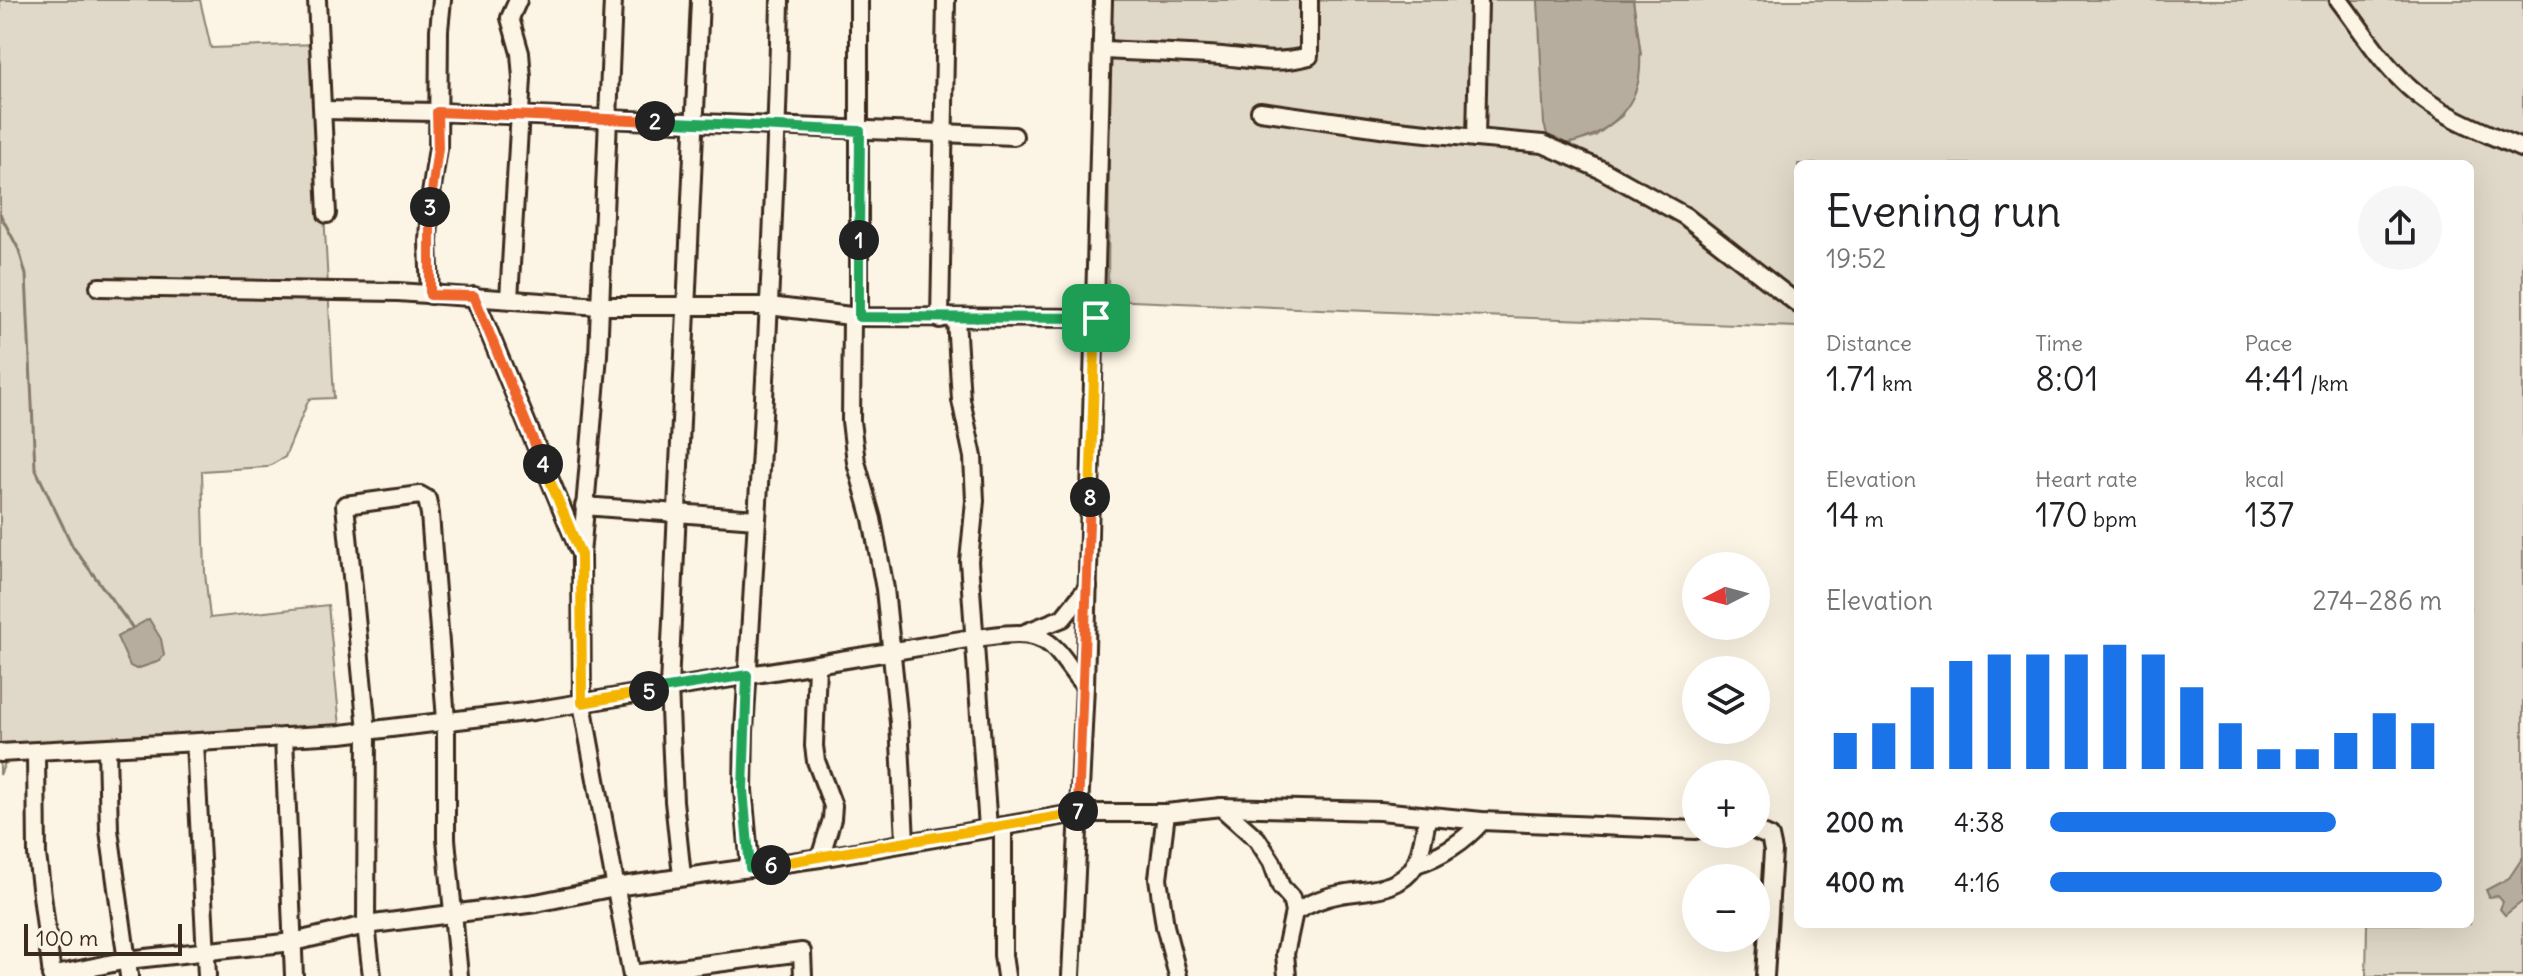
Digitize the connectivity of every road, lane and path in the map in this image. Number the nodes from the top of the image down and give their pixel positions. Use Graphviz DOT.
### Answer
graph roads {
  1 [pos="317,0"];
  2 [pos="442,0"];
  3 [pos="518,0"];
  4 [pos="613,0"];
  5 [pos="700,0"];
  6 [pos="780,0"];
  7 [pos="859,0"];
  8 [pos="946,0"];
  9 [pos="1103,0"];
  10 [pos="1309,0"];
  11 [pos="1479,0"];
  12 [pos="2339,0"];
  13 [pos="1102,50"];
  14 [pos="323,110"];
  15 [pos="1260,111"];
  16 [pos="437,112"];
  17 [pos="519,115"];
  18 [pos="609,119"];
  19 [pos="695,123"];
  20 [pos="778,126"];
  21 [pos="860,131"];
  22 [pos="943,135"];
  23 [pos="1014,136"];
  24 [pos="1476,138"];
  25 [pos="2523,149"];
  26 [pos="327,214"];
  27 [pos="99,287"];
  28 [pos="430,295"];
  29 [pos="474,296"];
  30 [pos="509,299"];
  31 [pos="1794,301"];
  32 [pos="600,306"];
  33 [pos="769,306"];
  34 [pos="687,307"];
  35 [pos="856,317"];
  36 [pos="1096,318"];
  37 [pos="948,319"];
  38 [pos="584,506"];
  39 [pos="676,515"];
  40 [pos="756,519"];
  41 [pos="581,555"];
  42 [pos="1088,587"];
  43 [pos="1025,633"];
  44 [pos="973,638"];
  45 [pos="892,651"];
  46 [pos="817,665"];
  47 [pos="747,675"];
  48 [pos="1085,686"];
  49 [pos="669,687"];
  50 [pos="582,703"];
  51 [pos="446,720"];
  52 [pos="367,730"];
  53 [pos="284,737"];
  54 [pos="195,743"];
  55 [pos="107,749"];
  56 [pos="0,753"];
  57 [pos="36,753"];
  58 [pos="1221,807"];
  59 [pos="1078,813"];
  60 [pos="1166,813"];
  61 [pos="1428,816"];
  62 [pos="1482,821"];
  63 [pos="996,827"];
  64 [pos="1682,829"];
  65 [pos="1770,837"];
  66 [pos="905,841"];
  67 [pos="820,858"];
  68 [pos="1416,864"];
  69 [pos="750,868"];
  70 [pos="682,876"];
  71 [pos="615,887"];
  72 [pos="1294,912"];
  73 [pos="452,913"];
  74 [pos="366,925"];
  75 [pos="293,942"];
  76 [pos="204,952"];
  77 [pos="128,968"];
  78 [pos="632,975"];
  79 [pos="52,976"];
  80 [pos="207,976"];
  81 [pos="294,976"];
  82 [pos="372,976"];
  83 [pos="459,976"];
  84 [pos="803,976"];
  85 [pos="1006,976"];
  86 [pos="1071,976"];
  87 [pos="1178,976"];
  88 [pos="1287,976"];
  89 [pos="1765,976"];
  1 -- 14 [label="street"];
  2 -- 16 [label="street"];
  3 -- 17 [label="street"];
  4 -- 18 [label="street"];
  5 -- 19 [label="street"];
  6 -- 20 [label="street"];
  7 -- 21 [label="street"];
  8 -- 22 [label="street"];
  9 -- 13 [label="street"];
  10 -- 13 [label="street"];
  11 -- 24 [label="street"];
  12 -- 25 [label="street"];
  13 -- 36 [label="street"];
  14 -- 16 [label="street"];
  14 -- 26 [label="street"];
  15 -- 24 [label="street"];
  16 -- 17 [label="street"];
  16 -- 28 [label="street"];
  17 -- 18 [label="street"];
  17 -- 30 [label="street"];
  18 -- 19 [label="street"];
  18 -- 32 [label="street"];
  19 -- 20 [label="street"];
  19 -- 34 [label="street"];
  20 -- 21 [label="street"];
  20 -- 33 [label="street"];
  21 -- 22 [label="street"];
  21 -- 35 [label="street"];
  22 -- 23 [label="street"];
  22 -- 37 [label="street"];
  24 -- 31 [label="street"];
  27 -- 28 [label="street"];
  28 -- 29 [label="street"];
  29 -- 30 [label="street"];
  29 -- 41 [label="street"];
  30 -- 32 [label="street"];
  32 -- 34 [label="street"];
  32 -- 38 [label="street"];
  33 -- 34 [label="street"];
  33 -- 35 [label="street"];
  33 -- 40 [label="street"];
  34 -- 39 [label="street"];
  35 -- 37 [label="street"];
  35 -- 45 [label="street"];
  36 -- 37 [label="street"];
  36 -- 42 [label="street"];
  37 -- 44 [label="street"];
  38 -- 39 [label="street"];
  38 -- 41 [label="street"];
  39 -- 40 [label="street"];
  39 -- 49 [label="street"];
  40 -- 47 [label="street"];
  41 -- 50 [label="street"];
  42 -- 43 [label="street"];
  42 -- 48 [label="street"];
  43 -- 44 [label="street"];
  43 -- 48 [label="street"];
  44 -- 45 [label="street"];
  44 -- 63 [label="street"];
  45 -- 46 [label="street"];
  45 -- 66 [label="street"];
  46 -- 47 [label="street"];
  46 -- 67 [label="street"];
  47 -- 49 [label="street"];
  47 -- 69 [label="street"];
  48 -- 59 [label="street"];
  49 -- 50 [label="street"];
  49 -- 70 [label="street"];
  50 -- 51 [label="street"];
  50 -- 71 [label="street"];
  51 -- 52 [label="street"];
  51 -- 52 [label="street"];
  51 -- 73 [label="street"];
  52 -- 53 [label="street"];
  52 -- 74 [label="street"];
  53 -- 54 [label="street"];
  53 -- 75 [label="street"];
  54 -- 55 [label="street"];
  54 -- 76 [label="street"];
  55 -- 57 [label="street"];
  55 -- 77 [label="street"];
  56 -- 57 [label="street"];
  57 -- 79 [label="street"];
  58 -- 60 [label="street"];
  58 -- 61 [label="street"];
  58 -- 72 [label="street"];
  59 -- 60 [label="street"];
  59 -- 63 [label="street"];
  59 -- 86 [label="street"];
  60 -- 87 [label="street"];
  61 -- 62 [label="street"];
  61 -- 68 [label="street"];
  62 -- 64 [label="street"];
  62 -- 68 [label="street"];
  63 -- 66 [label="street"];
  63 -- 85 [label="street"];
  65 -- 89 [label="street"];
  66 -- 67 [label="street"];
  67 -- 69 [label="street"];
  68 -- 72 [label="street"];
  69 -- 70 [label="street"];
  70 -- 71 [label="street"];
  71 -- 73 [label="street"];
  71 -- 78 [label="street"];
  72 -- 88 [label="street"];
  73 -- 74 [label="street"];
  73 -- 83 [label="street"];
  74 -- 75 [label="street"];
  74 -- 82 [label="street"];
  75 -- 76 [label="street"];
  75 -- 81 [label="street"];
  76 -- 77 [label="street"];
  76 -- 80 [label="street"];
  77 -- 79 [label="street"];
  78 -- 84 [label="street"];
}
